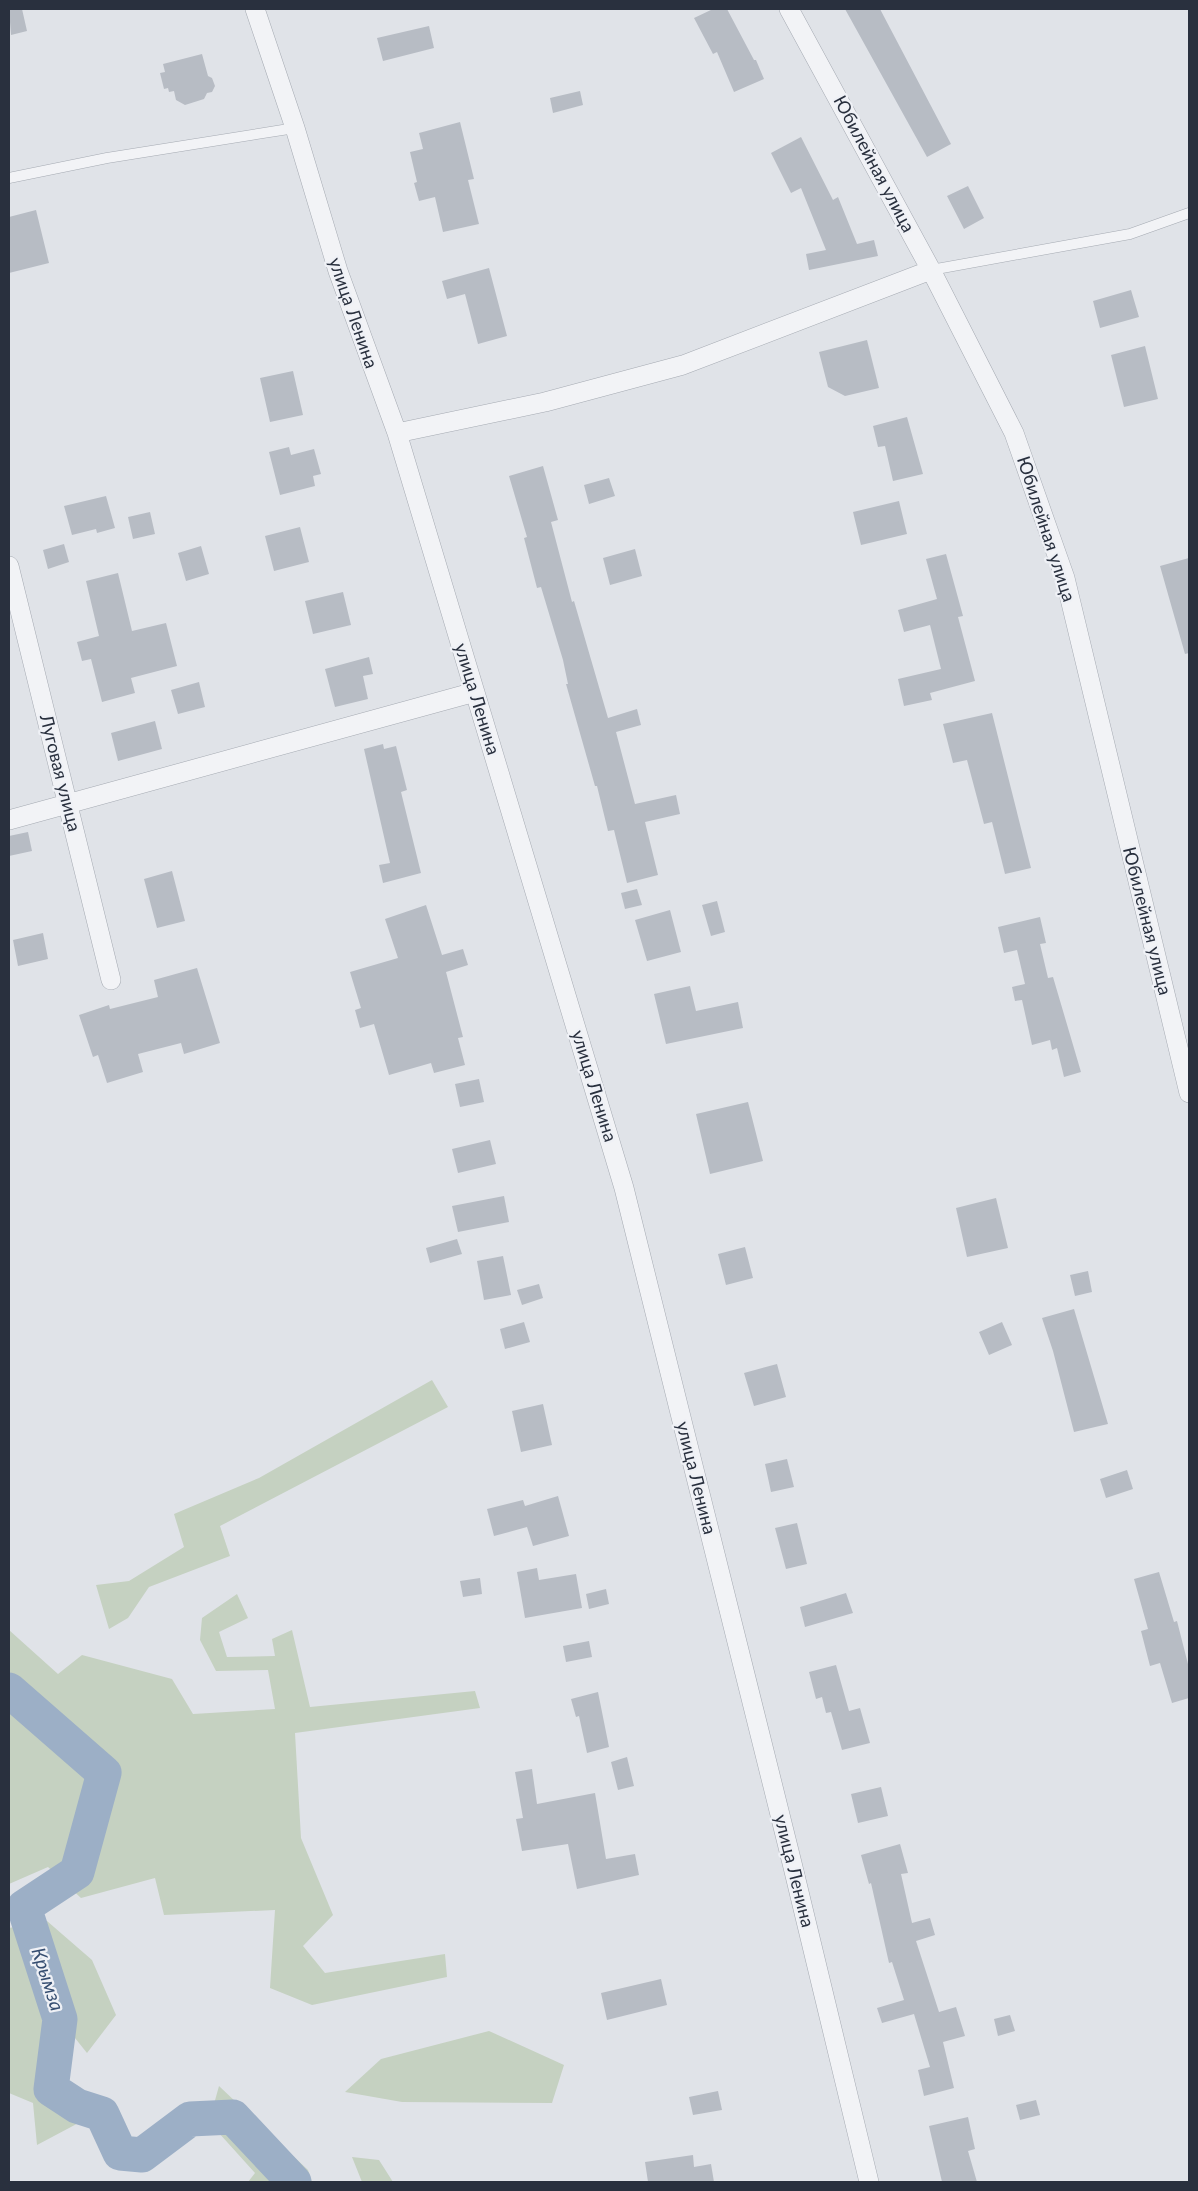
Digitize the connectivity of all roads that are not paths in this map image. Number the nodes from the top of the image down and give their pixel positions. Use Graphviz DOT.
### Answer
graph roads {
  1 [pos="255,9"];
  2 [pos="790,9"];
  3 [pos="295,128"];
  4 [pos="9,178"];
  5 [pos="1189,213"];
  6 [pos="931,270"];
  7 [pos="397,433"];
  8 [pos="9,566"];
  9 [pos="475,692"];
  10 [pos="67,803"];
  11 [pos="9,820"];
  12 [pos="111,980"];
  13 [pos="1189,1093"];
  14 [pos="868,2182"];
  1 -- 3 [label="street, улица Ленина"];
  2 -- 6 [label="street, Юбилейная улица"];
  3 -- 4 [label="lane"];
  3 -- 7 [label="street, улица Ленина"];
  5 -- 6 [label="lane"];
  6 -- 7 [label="street"];
  6 -- 13 [label="street, Юбилейная улица"];
  7 -- 9 [label="street, улица Ленина"];
  8 -- 10 [label="street, Луговая улица"];
  9 -- 10 [label="street"];
  9 -- 14 [label="street, улица Ленина"];
  10 -- 11 [label="street"];
  10 -- 12 [label="street, Луговая улица"];
}
